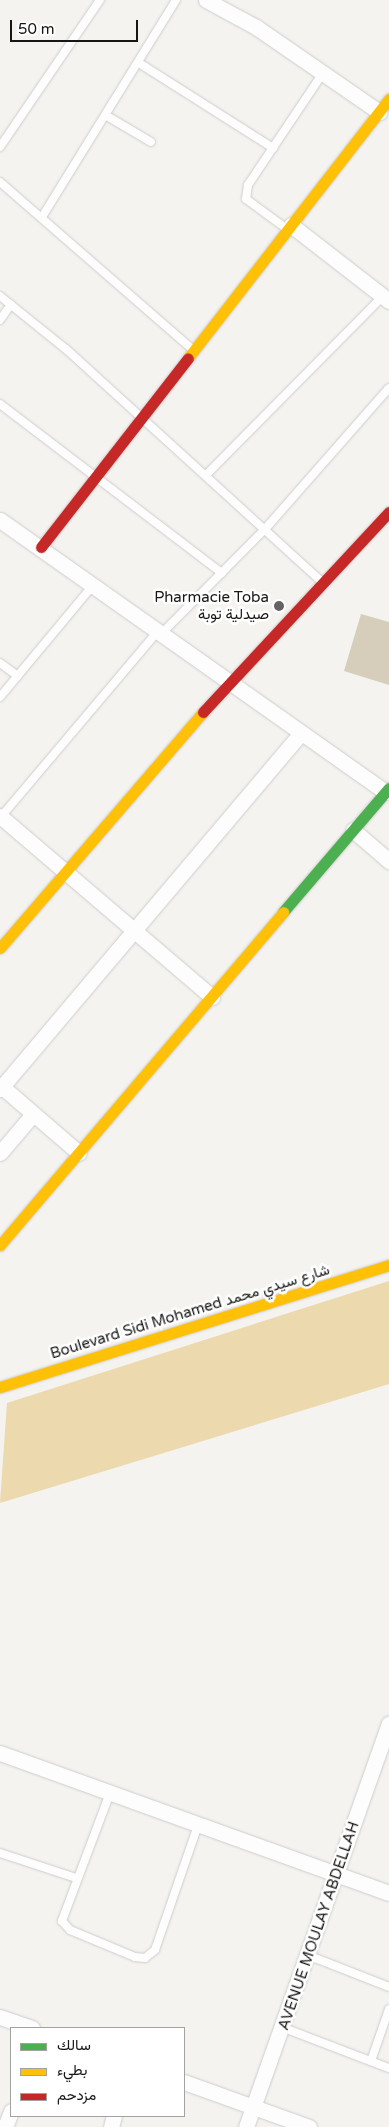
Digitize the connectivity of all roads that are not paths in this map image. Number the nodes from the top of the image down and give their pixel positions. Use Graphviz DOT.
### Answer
graph roads {
  1 [pos="100,0"];
  2 [pos="176,0"];
  3 [pos="206,0"];
  4 [pos="139,63"];
  5 [pos="323,73"];
  6 [pos="389,99"];
  7 [pos="379,112"];
  8 [pos="107,116"];
  9 [pos="151,142"];
  10 [pos="0,147"];
  11 [pos="274,148"];
  12 [pos="0,182"];
  13 [pos="42,217"];
  14 [pos="289,228"];
  15 [pos="0,296"];
  16 [pos="386,299"];
  17 [pos="12,304"];
  18 [pos="0,320"];
  19 [pos="194,351"];
  20 [pos="389,388"];
  21 [pos="0,404"];
  22 [pos="138,416"];
  23 [pos="206,475"];
  24 [pos="93,477"];
  25 [pos="389,512"];
  26 [pos="0,520"];
  27 [pos="266,528"];
  28 [pos="41,547"];
  29 [pos="222,573"];
  30 [pos="324,583"];
  31 [pos="94,584"];
  32 [pos="161,631"];
  33 [pos="0,663"];
  34 [pos="18,676"];
  35 [pos="228,682"];
  36 [pos="0,697"];
  37 [pos="301,733"];
  38 [pos="388,790"];
  39 [pos="0,817"];
  40 [pos="353,830"];
  41 [pos="389,861"];
  42 [pos="65,872"];
  43 [pos="132,931"];
  44 [pos="0,948"];
  45 [pos="212,997"];
  46 [pos="1,1087"];
  47 [pos="33,1114"];
  48 [pos="0,1153"];
  49 [pos="79,1153"];
  50 [pos="0,1245"];
  51 [pos="389,1264"];
  52 [pos="0,1387"];
  53 [pos="389,1725"];
  54 [pos="0,1753"];
  55 [pos="110,1793"];
  56 [pos="198,1825"];
  57 [pos="0,1853"];
  58 [pos="338,1876"];
  59 [pos="76,1878"];
  60 [pos="389,1893"];
  61 [pos="310,1956"];
  62 [pos="389,1987"];
  63 [pos="389,2010"];
  64 [pos="0,2017"];
  65 [pos="29,2027"];
  66 [pos="284,2028"];
  67 [pos="371,2061"];
  68 [pos="389,2068"];
  69 [pos="185,2082"];
  70 [pos="254,2106"];
  71 [pos="10,2114"];
  72 [pos="5,2127"];
  73 [pos="246,2127"];
  74 [pos="309,2127"];
  1 -- 10 [label="lane"];
  2 -- 4 [label="lane"];
  3 -- 5 [label="street"];
  4 -- 8 [label="lane"];
  4 -- 11 [label="lane"];
  5 -- 7 [label="street"];
  5 -- 11 [label="lane"];
  6 -- 7 [label="street"];
  7 -- 14 [label="street"];
  8 -- 9 [label="lane"];
  8 -- 13 [label="lane"];
  11 -- 14 [label="lane"];
  12 -- 13 [label="lane"];
  13 -- 19 [label="lane"];
  14 -- 16 [label="street"];
  14 -- 19 [label="street"];
  15 -- 17 [label="lane"];
  16 -- 23 [label="lane"];
  17 -- 18 [label="lane"];
  17 -- 22 [label="lane"];
  19 -- 22 [label="street"];
  20 -- 27 [label="lane"];
  21 -- 24 [label="lane"];
  22 -- 23 [label="lane"];
  22 -- 24 [label="street"];
  23 -- 27 [label="lane"];
  24 -- 28 [label="street"];
  24 -- 29 [label="lane"];
  25 -- 30 [label="street"];
  26 -- 28 [label="street"];
  27 -- 29 [label="lane"];
  27 -- 30 [label="lane"];
  28 -- 31 [label="street"];
  29 -- 32 [label="lane"];
  30 -- 35 [label="street"];
  31 -- 32 [label="street"];
  31 -- 34 [label="lane"];
  32 -- 35 [label="street"];
  32 -- 39 [label="lane"];
  33 -- 34 [label="lane"];
  34 -- 36 [label="lane"];
  35 -- 37 [label="street"];
  35 -- 42 [label="street"];
  37 -- 38 [label="street"];
  37 -- 43 [label="street"];
  38 -- 40 [label="street"];
  39 -- 42 [label="street"];
  40 -- 41 [label="street"];
  40 -- 45 [label="street"];
  42 -- 43 [label="street"];
  42 -- 44 [label="street"];
  43 -- 45 [label="street"];
  43 -- 46 [label="street"];
  45 -- 49 [label="street"];
  46 -- 47 [label="street"];
  47 -- 48 [label="street"];
  47 -- 49 [label="street"];
  49 -- 50 [label="street"];
  51 -- 52 [label="street, Boulevard Sidi Mohamed شارع سيدي محمد"];
  53 -- 58 [label="street, AVENUE MOULAY ABDELLAH"];
  54 -- 55 [label="street"];
  55 -- 56 [label="street"];
  55 -- 59 [label="lane"];
  56 -- 58 [label="street"];
  56 -- 59 [label="lane"];
  57 -- 59 [label="lane"];
  58 -- 60 [label="street"];
  58 -- 61 [label="street, AVENUE MOULAY ABDELLAH"];
  61 -- 62 [label="lane"];
  61 -- 66 [label="street, AVENUE MOULAY ABDELLAH"];
  63 -- 67 [label="lane"];
  64 -- 65 [label="street"];
  66 -- 67 [label="lane"];
  66 -- 70 [label="street, AVENUE MOULAY ABDELLAH"];
  67 -- 68 [label="lane"];
  69 -- 70 [label="street"];
  70 -- 73 [label="street, AVENUE MOULAY ABDELLAH"];
  70 -- 74 [label="street"];
  71 -- 72 [label="street"];
}
